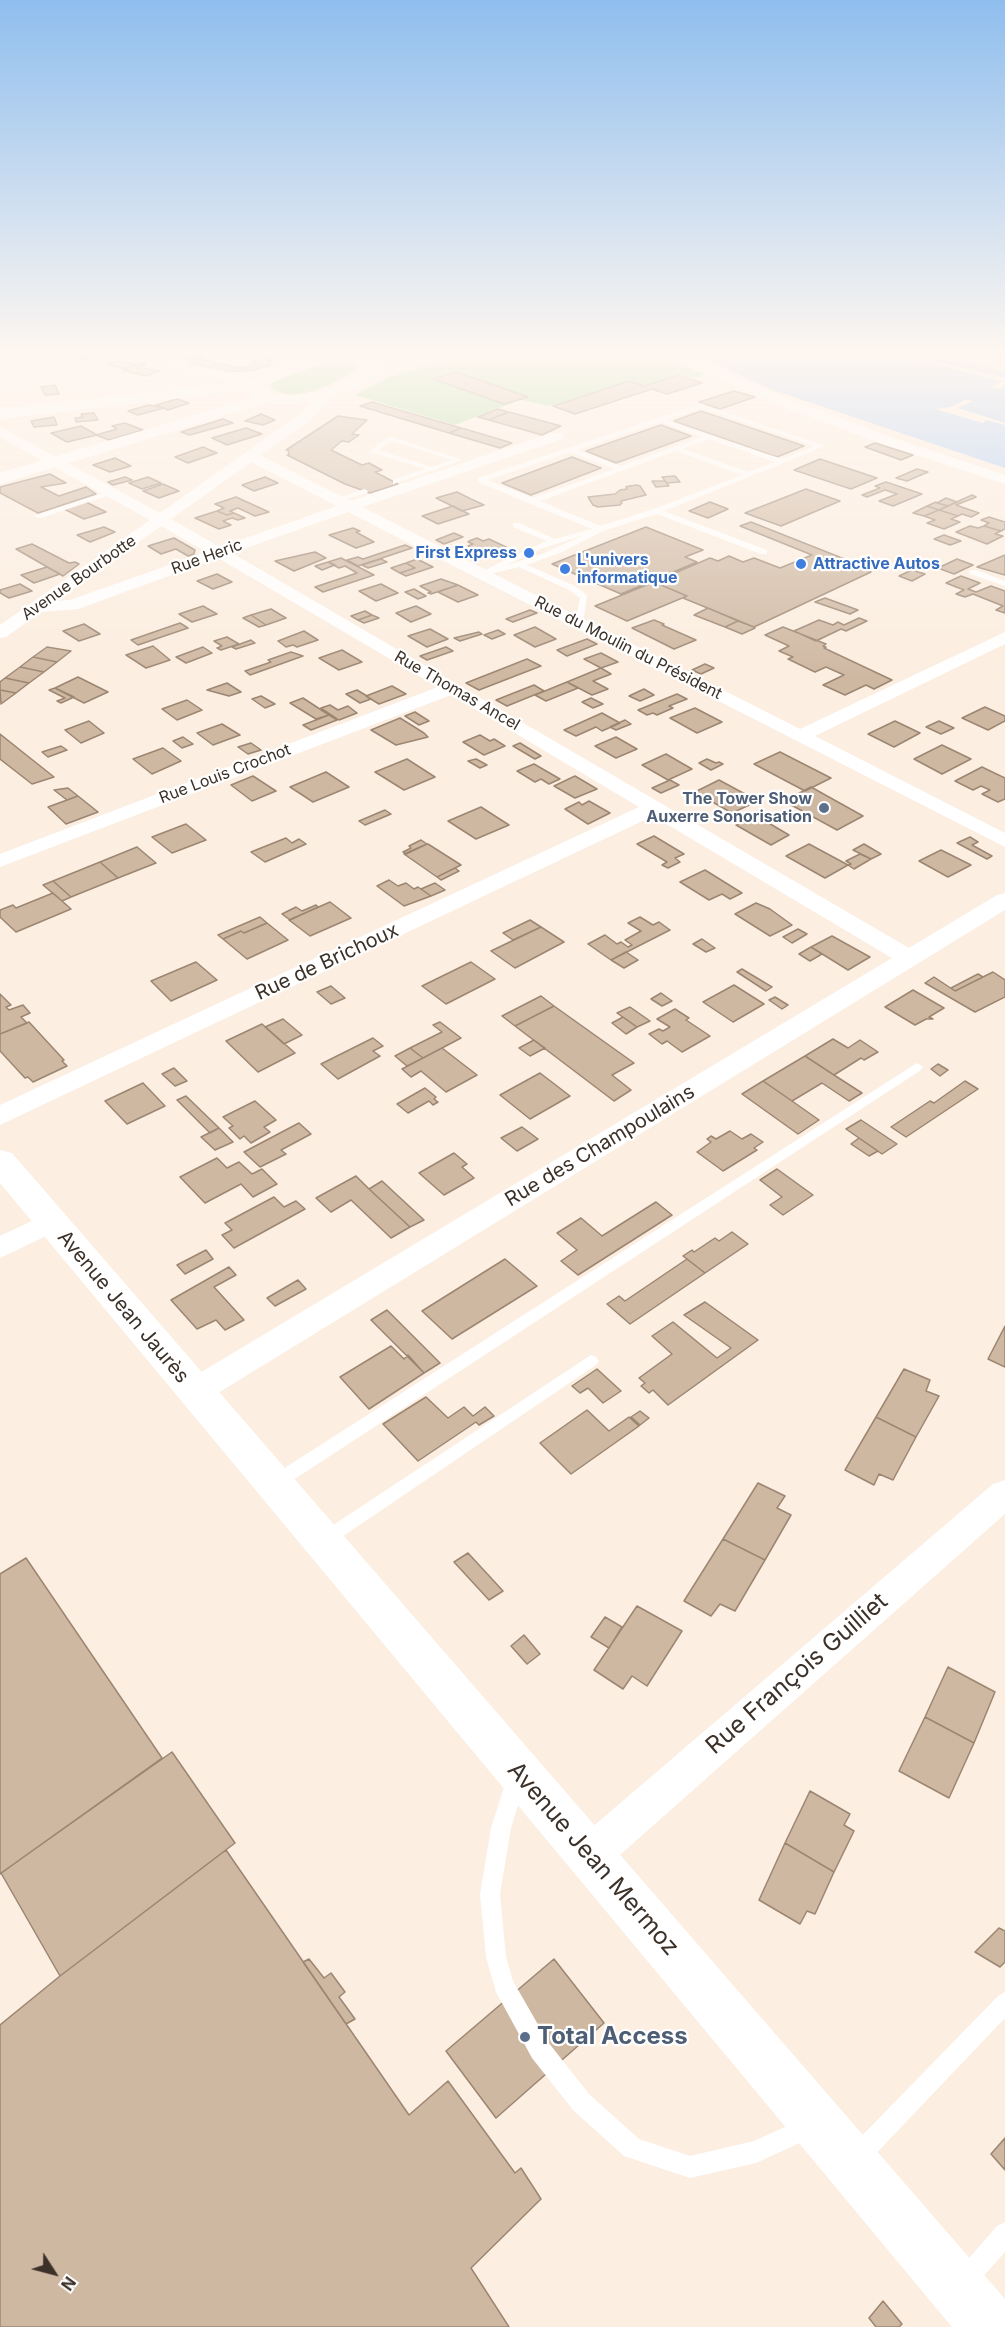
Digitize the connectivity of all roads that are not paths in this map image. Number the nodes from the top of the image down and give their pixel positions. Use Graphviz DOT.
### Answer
graph roads {
  1 [pos="54,463"];
  2 [pos="57,463"];
  3 [pos="242,463"];
  4 [pos="264,463"];
  5 [pos="412,463"];
  6 [pos="451,463"];
  7 [pos="472,463"];
  8 [pos="533,463"];
  9 [pos="604,463"];
  10 [pos="639,463"];
  11 [pos="714,463"];
  12 [pos="780,463"];
  13 [pos="953,463"];
  14 [pos="432,469"];
  15 [pos="621,469"];
  16 [pos="749,475"];
  17 [pos="0,478"];
  18 [pos="1005,480"];
  19 [pos="396,482"];
  20 [pos="112,493"];
  21 [pos="533,501"];
  22 [pos="344,503"];
  23 [pos="657,511"];
  24 [pos="38,516"];
  25 [pos="161,521"];
  26 [pos="516,525"];
  27 [pos="600,529"];
  28 [pos="554,541"];
  29 [pos="764,552"];
  30 [pos="220,553"];
  31 [pos="521,565"];
  32 [pos="973,572"];
  33 [pos="485,574"];
  34 [pos="1005,584"];
  35 [pos="40,607"];
  36 [pos="579,624"];
  37 [pos="0,633"];
  38 [pos="1005,637"];
  39 [pos="451,688"];
  40 [pos="801,736"];
  41 [pos="653,808"];
  42 [pos="1005,841"];
  43 [pos="0,861"];
  44 [pos="1005,900"];
  45 [pos="909,958"];
  46 [pos="917,1067"];
  47 [pos="0,1116"];
  48 [pos="0,1161"];
  49 [pos="51,1222"];
  50 [pos="0,1248"];
  51 [pos="591,1362"];
  52 [pos="195,1392"];
  53 [pos="273,1484"];
  54 [pos="1005,1494"];
  55 [pos="322,1541"];
  56 [pos="519,1771"];
  57 [pos="590,1855"];
  58 [pos="1005,2003"];
  59 [pos="818,2121"];
  60 [pos="853,2163"];
  61 [pos="1005,2234"];
  62 [pos="957,2288"];
  63 [pos="990,2327"];
  1 -- 17 [label="main road"];
  2 -- 20 [label="street, Rue Thomas Ancel"];
  3 -- 25 [label="street, Avenue Bourbotte"];
  4 -- 22 [label="street, Rue du Moulin du Président"];
  5 -- 14 [label="lane"];
  6 -- 14 [label="lane"];
  7 -- 22 [label="street, Rue Heric"];
  8 -- 21 [label="lane"];
  9 -- 15 [label="lane"];
  10 -- 15 [label="lane"];
  11 -- 16 [label="lane"];
  12 -- 16 [label="lane"];
  13 -- 18 [label="street"];
  14 -- 19 [label="lane"];
  15 -- 21 [label="lane"];
  16 -- 23 [label="lane"];
  20 -- 24 [label="lane"];
  20 -- 25 [label="street, Rue Thomas Ancel"];
  21 -- 27 [label="lane"];
  22 -- 30 [label="street, Rue Heric"];
  22 -- 33 [label="street, Rue du Moulin du Président"];
  23 -- 27 [label="lane"];
  23 -- 29 [label="lane"];
  25 -- 30 [label="street, Rue Thomas Ancel"];
  25 -- 35 [label="street, Avenue Bourbotte"];
  26 -- 28 [label="lane"];
  27 -- 28 [label="lane"];
  27 -- 31 [label="lane"];
  28 -- 33 [label="lane"];
  30 -- 35 [label="street, Rue Heric"];
  30 -- 39 [label="street, Rue Thomas Ancel"];
  31 -- 33 [label="lane"];
  31 -- 36 [label="lane"];
  32 -- 34 [label="lane"];
  33 -- 36 [label="street, Rue du Moulin du Président"];
  35 -- 37 [label="street, Avenue Bourbotte"];
  36 -- 40 [label="street, Rue du Moulin du Président"];
  38 -- 40 [label="street"];
  39 -- 41 [label="street, Rue Thomas Ancel"];
  39 -- 43 [label="street, Rue Louis Crochot"];
  40 -- 42 [label="street, Rue du Moulin du Président"];
  41 -- 45 [label="street, Rue Thomas Ancel"];
  41 -- 47 [label="street, Rue de Brichoux"];
  44 -- 45 [label="street, Rue des Champoulains"];
  45 -- 52 [label="street, Rue des Champoulains"];
  46 -- 53 [label="lane"];
  48 -- 49 [label="main road, Avenue Jean Jaurès"];
  49 -- 50 [label="street, Avenue Jean Jaurès"];
  49 -- 52 [label="main road, Avenue Jean Jaurès"];
  51 -- 55 [label="lane"];
  52 -- 53 [label="main road, Avenue Jean Mermoz"];
  53 -- 55 [label="main road, Avenue Jean Mermoz"];
  54 -- 57 [label="street, Rue François Guilliet"];
  55 -- 56 [label="main road, Avenue Jean Mermoz"];
  56 -- 57 [label="main road, Avenue Jean Mermoz"];
  56 -- 59 [label="lane"];
  57 -- 59 [label="main road, Avenue Jean Mermoz"];
  58 -- 60 [label="lane"];
  59 -- 60 [label="main road, Avenue Jean Mermoz"];
  60 -- 62 [label="main road, Avenue Jean Mermoz"];
  61 -- 62 [label="lane"];
  62 -- 63 [label="main road, Avenue Jean Mermoz"];
}
